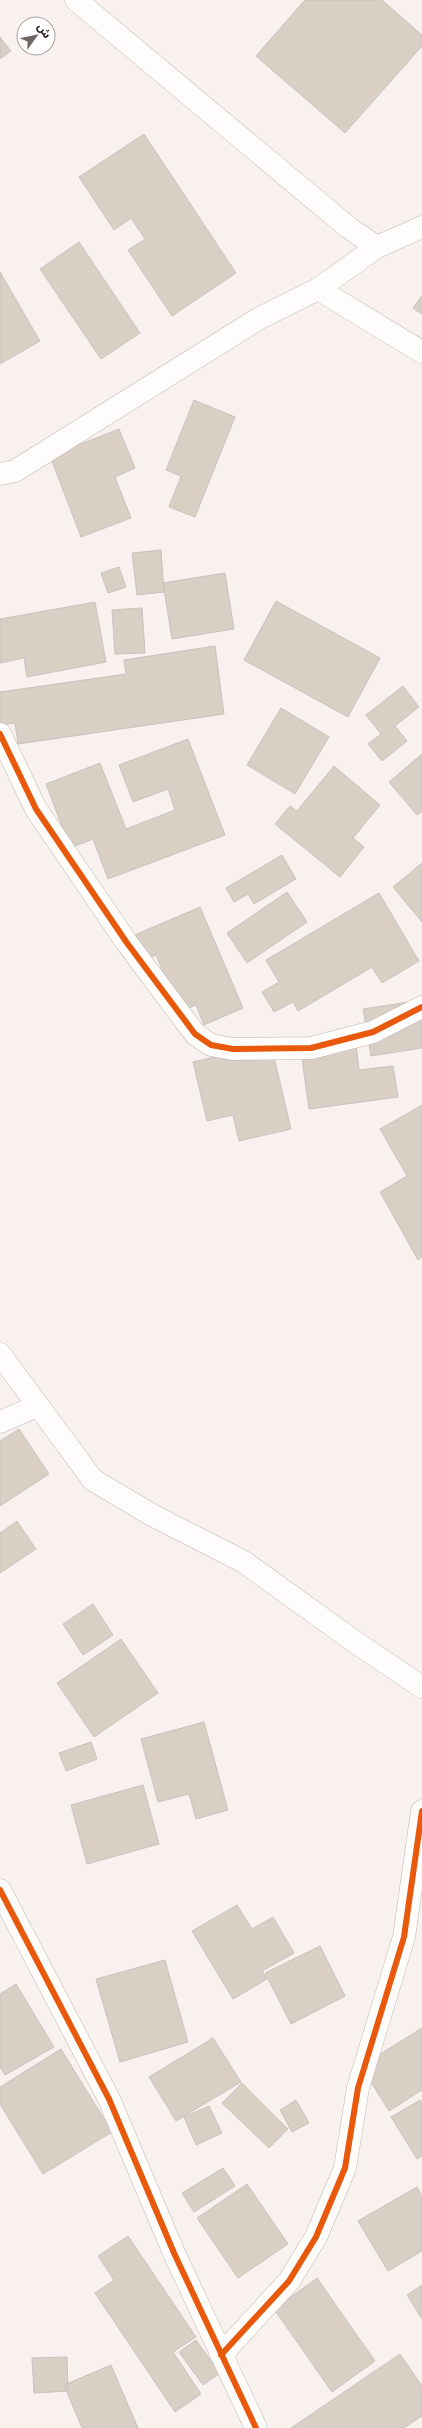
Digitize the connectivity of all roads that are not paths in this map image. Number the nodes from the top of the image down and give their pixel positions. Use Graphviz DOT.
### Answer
graph roads {
  1 [pos="76,0"];
  2 [pos="422,227"];
  3 [pos="377,247"];
  4 [pos="318,289"];
  5 [pos="422,352"];
  6 [pos="0,474"];
  7 [pos="0,734"];
  8 [pos="422,1007"];
  9 [pos="0,1354"];
  10 [pos="37,1406"];
  11 [pos="0,1422"];
  12 [pos="422,1687"];
  13 [pos="422,1811"];
  14 [pos="0,1890"];
  15 [pos="221,2355"];
  16 [pos="256,2428"];
  1 -- 3 [label="street"];
  2 -- 3 [label="street"];
  3 -- 4 [label="street"];
  4 -- 5 [label="street"];
  4 -- 6 [label="street"];
  7 -- 8 [label="street"];
  9 -- 10 [label="street"];
  10 -- 11 [label="street"];
  10 -- 12 [label="street"];
  13 -- 15 [label="street"];
  14 -- 15 [label="street"];
  15 -- 16 [label="street"];
}
